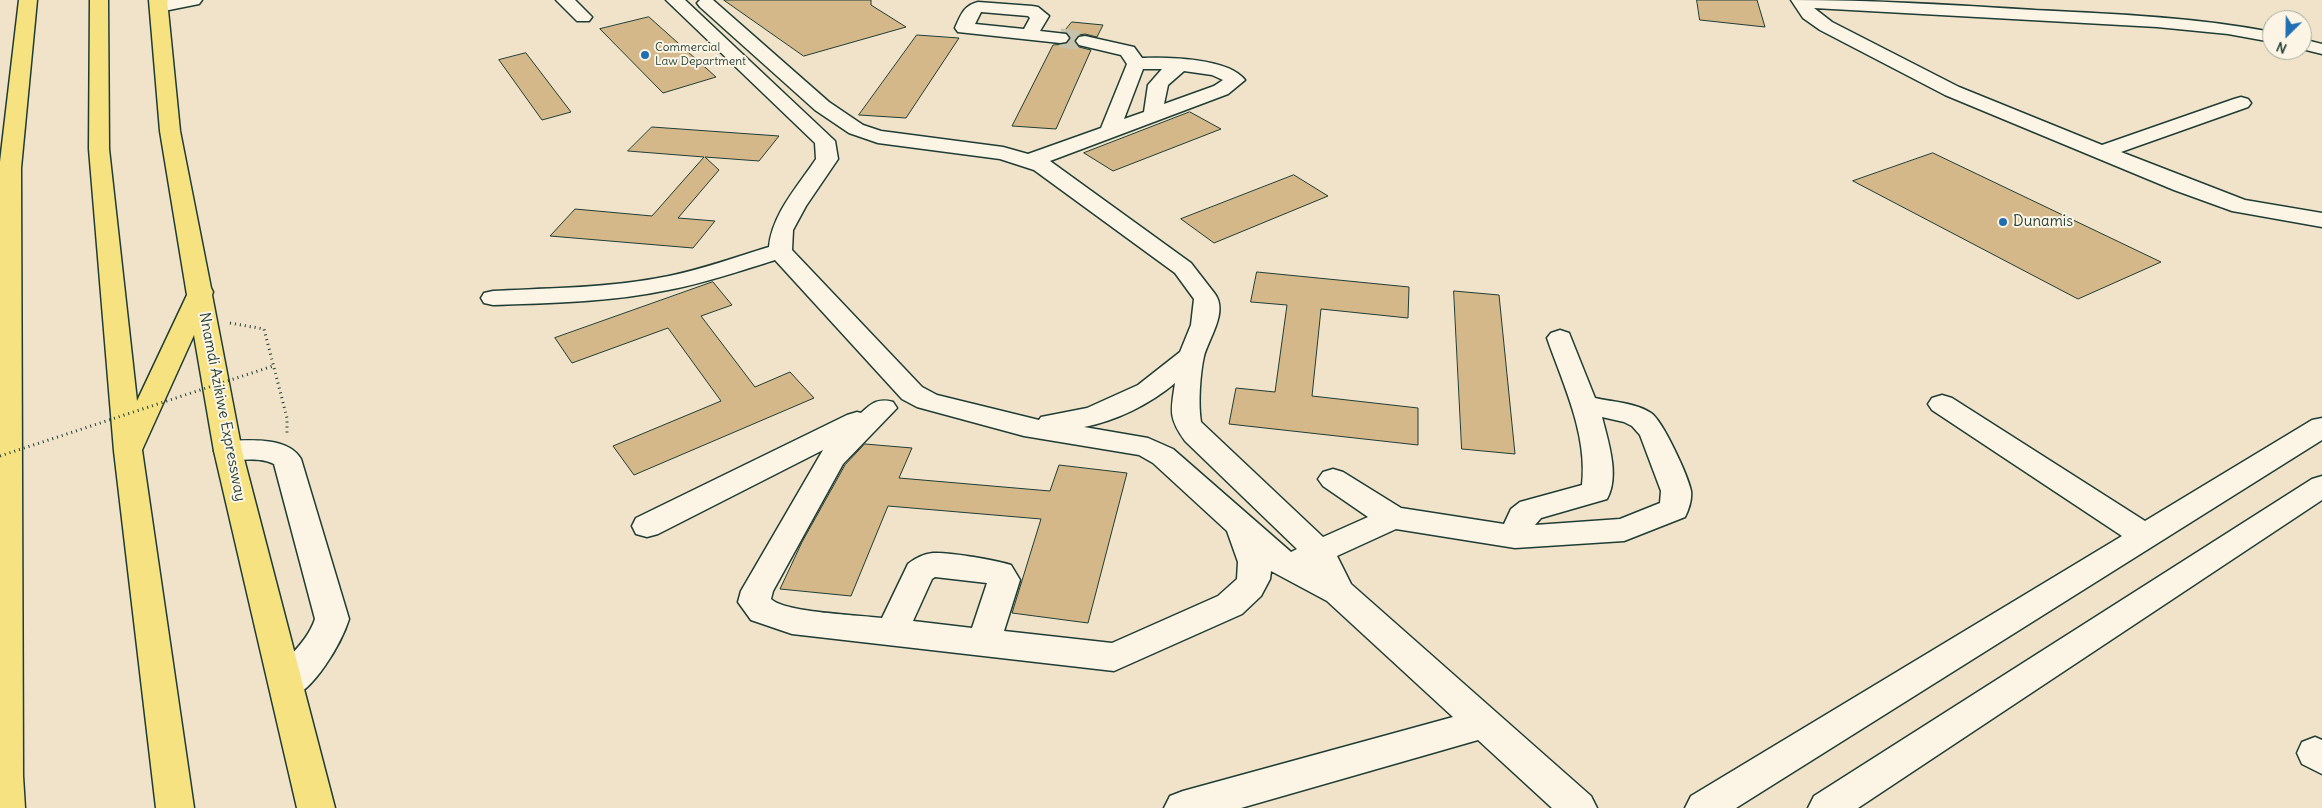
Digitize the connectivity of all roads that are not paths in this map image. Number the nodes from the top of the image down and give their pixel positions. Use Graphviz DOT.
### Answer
graph roads {
  1 [pos="28,0"];
  2 [pos="98,0"];
  3 [pos="193,0"];
  4 [pos="565,0"];
  5 [pos="675,0"];
  6 [pos="702,0"];
  7 [pos="1800,1"];
  8 [pos="159,4"];
  9 [pos="2134,5"];
  10 [pos="583,17"];
  11 [pos="2157,22"];
  12 [pos="1032,30"];
  13 [pos="2262,35"];
  14 [pos="1060,38"];
  15 [pos="1085,41"];
  16 [pos="1136,64"];
  17 [pos="1180,65"];
  18 [pos="2241,103"];
  19 [pos="1154,115"];
  20 [pos="1109,132"];
  21 [pos="2102,152"];
  22 [pos="1029,161"];
  23 [pos="2322,220"];
  24 [pos="780,251"];
  25 [pos="201,292"];
  26 [pos="493,298"];
  27 [pos="1560,338"];
  28 [pos="1191,356"];
  29 [pos="912,393"];
  30 [pos="1582,404"];
  31 [pos="1942,404"];
  32 [pos="883,408"];
  33 [pos="1024,427"];
  34 [pos="2318,435"];
  35 [pos="128,451"];
  36 [pos="228,451"];
  37 [pos="1333,479"];
  38 [pos="2315,500"];
  39 [pos="1392,518"];
  40 [pos="1240,525"];
  41 [pos="647,526"];
  42 [pos="2145,536"];
  43 [pos="1515,537"];
  44 [pos="1319,552"];
  45 [pos="1286,566"];
  46 [pos="1338,592"];
  47 [pos="892,632"];
  48 [pos="984,642"];
  49 [pos="286,685"];
  50 [pos="1484,723"];
  51 [pos="4,782"];
  52 [pos="175,808"];
  53 [pos="316,808"];
  54 [pos="1183,808"];
  55 [pos="1578,808"];
  56 [pos="1704,808"];
  57 [pos="1827,808"];
  1 -- 51 [label="highway"];
  2 -- 35 [label="highway"];
  3 -- 8 [label="street"];
  4 -- 10 [label="street"];
  5 -- 24 [label="street"];
  6 -- 22 [label="street"];
  7 -- 11 [label="street"];
  7 -- 21 [label="street"];
  8 -- 25 [label="highway, Nnamdi Azikiwe Expressway"];
  9 -- 11 [label="street"];
  11 -- 13 [label="street"];
  12 -- 12 [label="street"];
  12 -- 14 [label="street"];
  15 -- 16 [label="street"];
  16 -- 17 [label="street"];
  16 -- 20 [label="street"];
  17 -- 19 [label="street"];
  17 -- 19 [label="street"];
  18 -- 21 [label="street"];
  19 -- 20 [label="street"];
  20 -- 22 [label="street"];
  21 -- 23 [label="street"];
  22 -- 28 [label="street"];
  24 -- 26 [label="street"];
  24 -- 29 [label="street"];
  25 -- 35 [label="highway"];
  25 -- 36 [label="highway, Nnamdi Azikiwe Expressway"];
  27 -- 30 [label="street"];
  28 -- 33 [label="street"];
  28 -- 44 [label="street"];
  29 -- 32 [label="street"];
  29 -- 33 [label="street"];
  30 -- 43 [label="street"];
  30 -- 43 [label="street"];
  31 -- 42 [label="street"];
  32 -- 41 [label="street"];
  32 -- 47 [label="street"];
  33 -- 40 [label="street"];
  34 -- 42 [label="street"];
  35 -- 52 [label="highway"];
  36 -- 49 [label="highway, Nnamdi Azikiwe Expressway"];
  36 -- 49 [label="street"];
  37 -- 39 [label="street"];
  38 -- 57 [label="street"];
  39 -- 43 [label="street"];
  39 -- 44 [label="street"];
  40 -- 45 [label="street"];
  40 -- 48 [label="street"];
  42 -- 56 [label="street"];
  44 -- 45 [label="street"];
  44 -- 46 [label="street"];
  45 -- 46 [label="street"];
  46 -- 50 [label="street"];
  47 -- 48 [label="street"];
  47 -- 48 [label="street"];
  49 -- 53 [label="highway, Nnamdi Azikiwe Expressway"];
  50 -- 54 [label="street"];
  50 -- 55 [label="street"];
}
